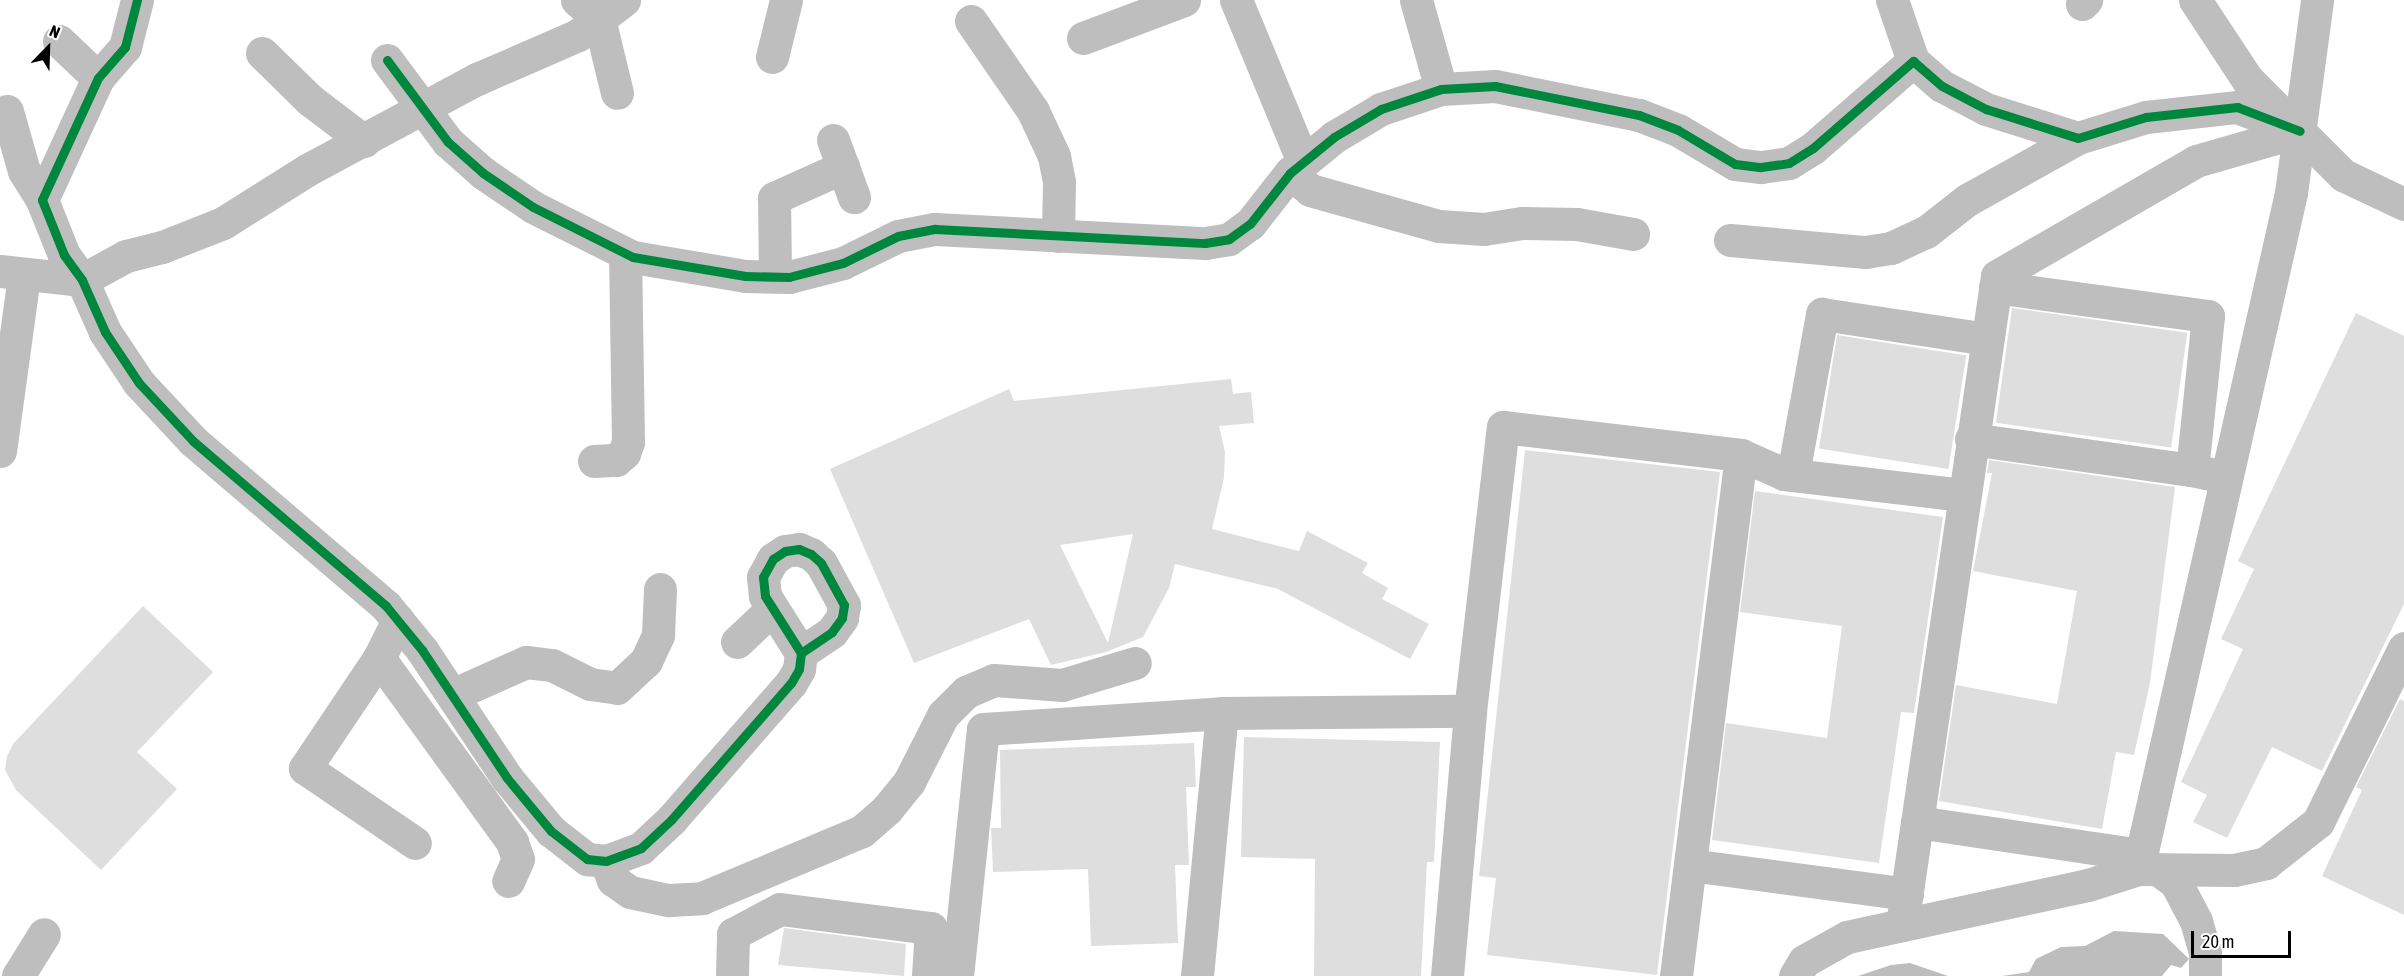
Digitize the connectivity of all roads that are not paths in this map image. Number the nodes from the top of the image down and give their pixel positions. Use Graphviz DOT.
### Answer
graph roads {
  1 [pos="137,0"];
  2 [pos="786,0"];
  3 [pos="1184,0"];
  4 [pos="1236,0"];
  5 [pos="1416,0"];
  6 [pos="1892,0"];
  7 [pos="2195,0"];
  8 [pos="2317,0"];
  9 [pos="600,6"];
  10 [pos="971,21"];
  11 [pos="1083,38"];
  12 [pos="59,41"];
  13 [pos="262,53"];
  14 [pos="772,57"];
  15 [pos="387,60"];
  16 [pos="1913,61"];
  17 [pos="98,78"];
  18 [pos="1441,89"];
  19 [pos="617,93"];
  20 [pos="7,111"];
  21 [pos="422,111"];
  22 [pos="2300,131"];
  23 [pos="2078,138"];
  24 [pos="364,141"];
  25 [pos="1297,168"];
  26 [pos="12,171"];
  27 [pos="854,197"];
  28 [pos="42,200"];
  29 [pos="2404,204"];
  30 [pos="1633,234"];
  31 [pos="1058,236"];
  32 [pos="1730,240"];
  33 [pos="625,254"];
  34 [pos="12,274"];
  35 [pos="775,276"];
  36 [pos="82,280"];
  37 [pos="1995,287"];
  38 [pos="1987,339"];
  39 [pos="1971,440"];
  40 [pos="0,452"];
  41 [pos="1741,455"];
  42 [pos="594,461"];
  43 [pos="2192,470"];
  44 [pos="1793,474"];
  45 [pos="2226,477"];
  46 [pos="1963,495"];
  47 [pos="660,589"];
  48 [pos="772,609"];
  49 [pos="398,620"];
  50 [pos="737,642"];
  51 [pos="2404,648"];
  52 [pos="801,653"];
  53 [pos="379,658"];
  54 [pos="1135,663"];
  55 [pos="452,696"];
  56 [pos="1470,711"];
  57 [pos="1222,713"];
  58 [pos="1917,822"];
  59 [pos="415,843"];
  60 [pos="606,861"];
  61 [pos="1690,865"];
  62 [pos="2146,865"];
  63 [pos="508,880"];
  64 [pos="1907,894"];
  65 [pos="1902,925"];
  66 [pos="44,934"];
  67 [pos="18,976"];
  68 [pos="732,976"];
  69 [pos="928,976"];
  70 [pos="957,976"];
  71 [pos="1197,976"];
  72 [pos="1447,976"];
  73 [pos="1676,976"];
  74 [pos="1795,976"];
  75 [pos="2205,976"];
  1 -- 17 [label="street"];
  2 -- 14 [label="street"];
  3 -- 11 [label="street"];
  4 -- 25 [label="street"];
  5 -- 18 [label="street"];
  6 -- 16 [label="street"];
  7 -- 22 [label="street"];
  8 -- 22 [label="street"];
  9 -- 19 [label="street"];
  9 -- 21 [label="street"];
  10 -- 31 [label="street"];
  12 -- 17 [label="street"];
  13 -- 24 [label="street"];
  15 -- 21 [label="street"];
  16 -- 18 [label="street"];
  16 -- 23 [label="street"];
  17 -- 28 [label="street"];
  18 -- 25 [label="street"];
  20 -- 26 [label="street"];
  21 -- 24 [label="street"];
  21 -- 33 [label="street"];
  22 -- 23 [label="street"];
  22 -- 29 [label="street"];
  22 -- 37 [label="street"];
  22 -- 45 [label="street"];
  23 -- 32 [label="street"];
  24 -- 36 [label="street"];
  25 -- 30 [label="street"];
  25 -- 31 [label="street"];
  26 -- 28 [label="street"];
  27 -- 35 [label="street"];
  28 -- 36 [label="street"];
  31 -- 35 [label="street"];
  33 -- 35 [label="street"];
  33 -- 42 [label="street"];
  34 -- 36 [label="street"];
  34 -- 40 [label="street"];
  36 -- 49 [label="street"];
  37 -- 38 [label="street"];
  37 -- 43 [label="street"];
  38 -- 39 [label="street"];
  38 -- 44 [label="street"];
  39 -- 43 [label="street"];
  39 -- 46 [label="street"];
  41 -- 44 [label="street"];
  41 -- 56 [label="street"];
  41 -- 61 [label="street"];
  43 -- 45 [label="street"];
  44 -- 46 [label="street"];
  45 -- 62 [label="street"];
  46 -- 58 [label="street"];
  47 -- 55 [label="street"];
  48 -- 50 [label="street"];
  48 -- 52 [label="street"];
  48 -- 52 [label="street"];
  49 -- 53 [label="street"];
  49 -- 55 [label="street"];
  51 -- 62 [label="street"];
  52 -- 60 [label="street"];
  53 -- 59 [label="street"];
  53 -- 63 [label="street"];
  54 -- 60 [label="street"];
  55 -- 60 [label="street"];
  56 -- 57 [label="street"];
  56 -- 72 [label="street"];
  57 -- 70 [label="street"];
  57 -- 71 [label="street"];
  58 -- 62 [label="street"];
  58 -- 64 [label="street"];
  61 -- 64 [label="street"];
  61 -- 73 [label="street"];
  62 -- 65 [label="street"];
  62 -- 75 [label="street"];
  64 -- 65 [label="street"];
  65 -- 74 [label="street"];
  66 -- 67 [label="street"];
  68 -- 69 [label="street"];
}
